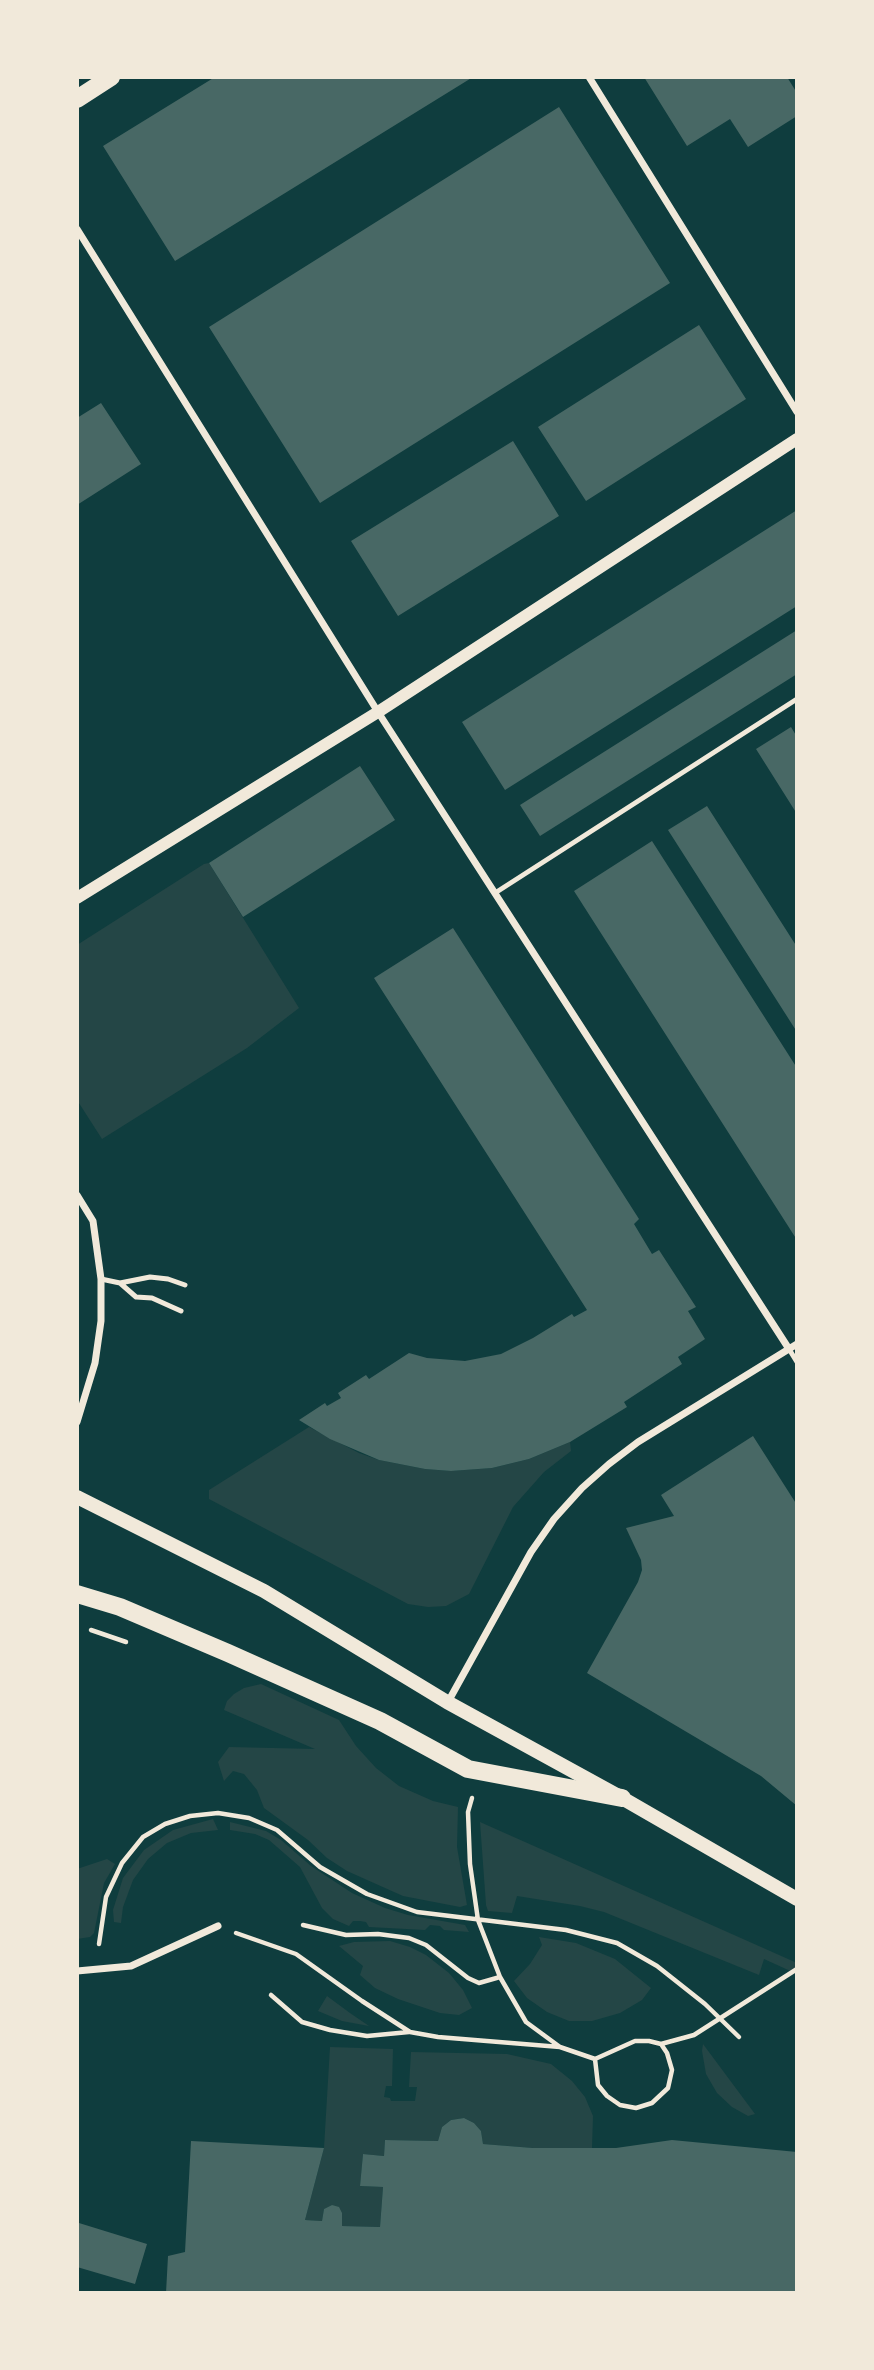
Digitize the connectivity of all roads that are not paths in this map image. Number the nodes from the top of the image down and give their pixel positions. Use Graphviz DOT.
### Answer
graph roads {
  1 [pos="111,77"];
  2 [pos="589,77"];
  3 [pos="77,99"];
  4 [pos="77,229"];
  5 [pos="797,412"];
  6 [pos="797,439"];
  7 [pos="797,699"];
  8 [pos="378,712"];
  9 [pos="495,893"];
  10 [pos="77,898"];
  11 [pos="77,1195"];
  12 [pos="101,1279"];
  13 [pos="120,1283"];
  14 [pos="185,1285"];
  15 [pos="181,1311"];
  16 [pos="797,1344"];
  17 [pos="789,1349"];
  18 [pos="797,1362"];
  19 [pos="77,1422"];
  20 [pos="77,1497"];
  21 [pos="77,1594"];
  22 [pos="447,1702"];
  23 [pos="622,1798"];
  24 [pos="797,1899"];
  25 [pos="218,1926"];
  26 [pos="77,1971"];
  1 -- 3 [label="main road"];
  2 -- 5 [label="street"];
  4 -- 8 [label="street"];
  6 -- 8 [label="street"];
  7 -- 9 [label="lane"];
  8 -- 9 [label="street"];
  8 -- 10 [label="street"];
  9 -- 17 [label="street"];
  11 -- 12 [label="street"];
  12 -- 13 [label="lane"];
  12 -- 19 [label="street"];
  13 -- 14 [label="lane"];
  13 -- 15 [label="lane"];
  16 -- 17 [label="street"];
  17 -- 18 [label="lane"];
  17 -- 22 [label="street"];
  20 -- 22 [label="main road"];
  21 -- 23 [label="main road"];
  22 -- 23 [label="main road"];
  23 -- 24 [label="main road"];
  25 -- 26 [label="street"];
}
